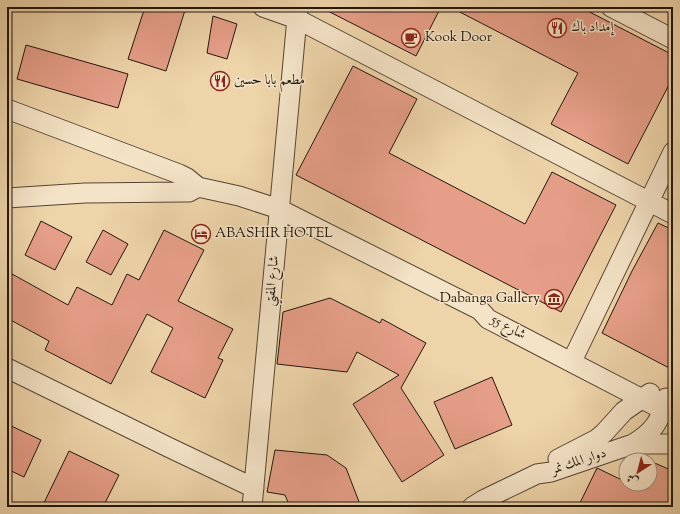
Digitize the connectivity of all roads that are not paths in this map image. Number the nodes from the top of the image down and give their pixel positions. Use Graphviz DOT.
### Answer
graph roads {
  1 [pos="263,7"];
  2 [pos="617,8"];
  3 [pos="298,13"];
  4 [pos="673,39"];
  5 [pos="7,109"];
  6 [pos="673,152"];
  7 [pos="179,183"];
  8 [pos="7,198"];
  9 [pos="649,202"];
  10 [pos="279,209"];
  11 [pos="673,214"];
  12 [pos="574,355"];
  13 [pos="7,368"];
  14 [pos="600,376"];
  15 [pos="662,402"];
  16 [pos="616,418"];
  17 [pos="633,444"];
  18 [pos="673,444"];
  19 [pos="537,474"];
  20 [pos="254,488"];
  21 [pos="484,505"];
  22 [pos="252,507"];
  1 -- 3 [label="street"];
  2 -- 4 [label="street"];
  3 -- 9 [label="street"];
  3 -- 10 [label="street, شارع المفتي"];
  5 -- 7 [label="street"];
  6 -- 9 [label="street"];
  7 -- 8 [label="street"];
  7 -- 10 [label="street, شارع 55"];
  9 -- 11 [label="street"];
  9 -- 12 [label="street"];
  10 -- 12 [label="street, شارع 55"];
  10 -- 20 [label="street, شارع المفتي"];
  12 -- 14 [label="street, شارع 55"];
  12 -- 15 [label="street"];
  13 -- 20 [label="street"];
  14 -- 15 [label="street, شارع 55"];
  14 -- 16 [label="street"];
  15 -- 16 [label="street"];
  15 -- 17 [label="street, دوار المك نمر"];
  16 -- 19 [label="street"];
  17 -- 18 [label="street"];
  17 -- 19 [label="street, دوار المك نمر"];
  19 -- 21 [label="street, دوار المك نمر"];
  20 -- 22 [label="street, شارع المفتي"];
}
